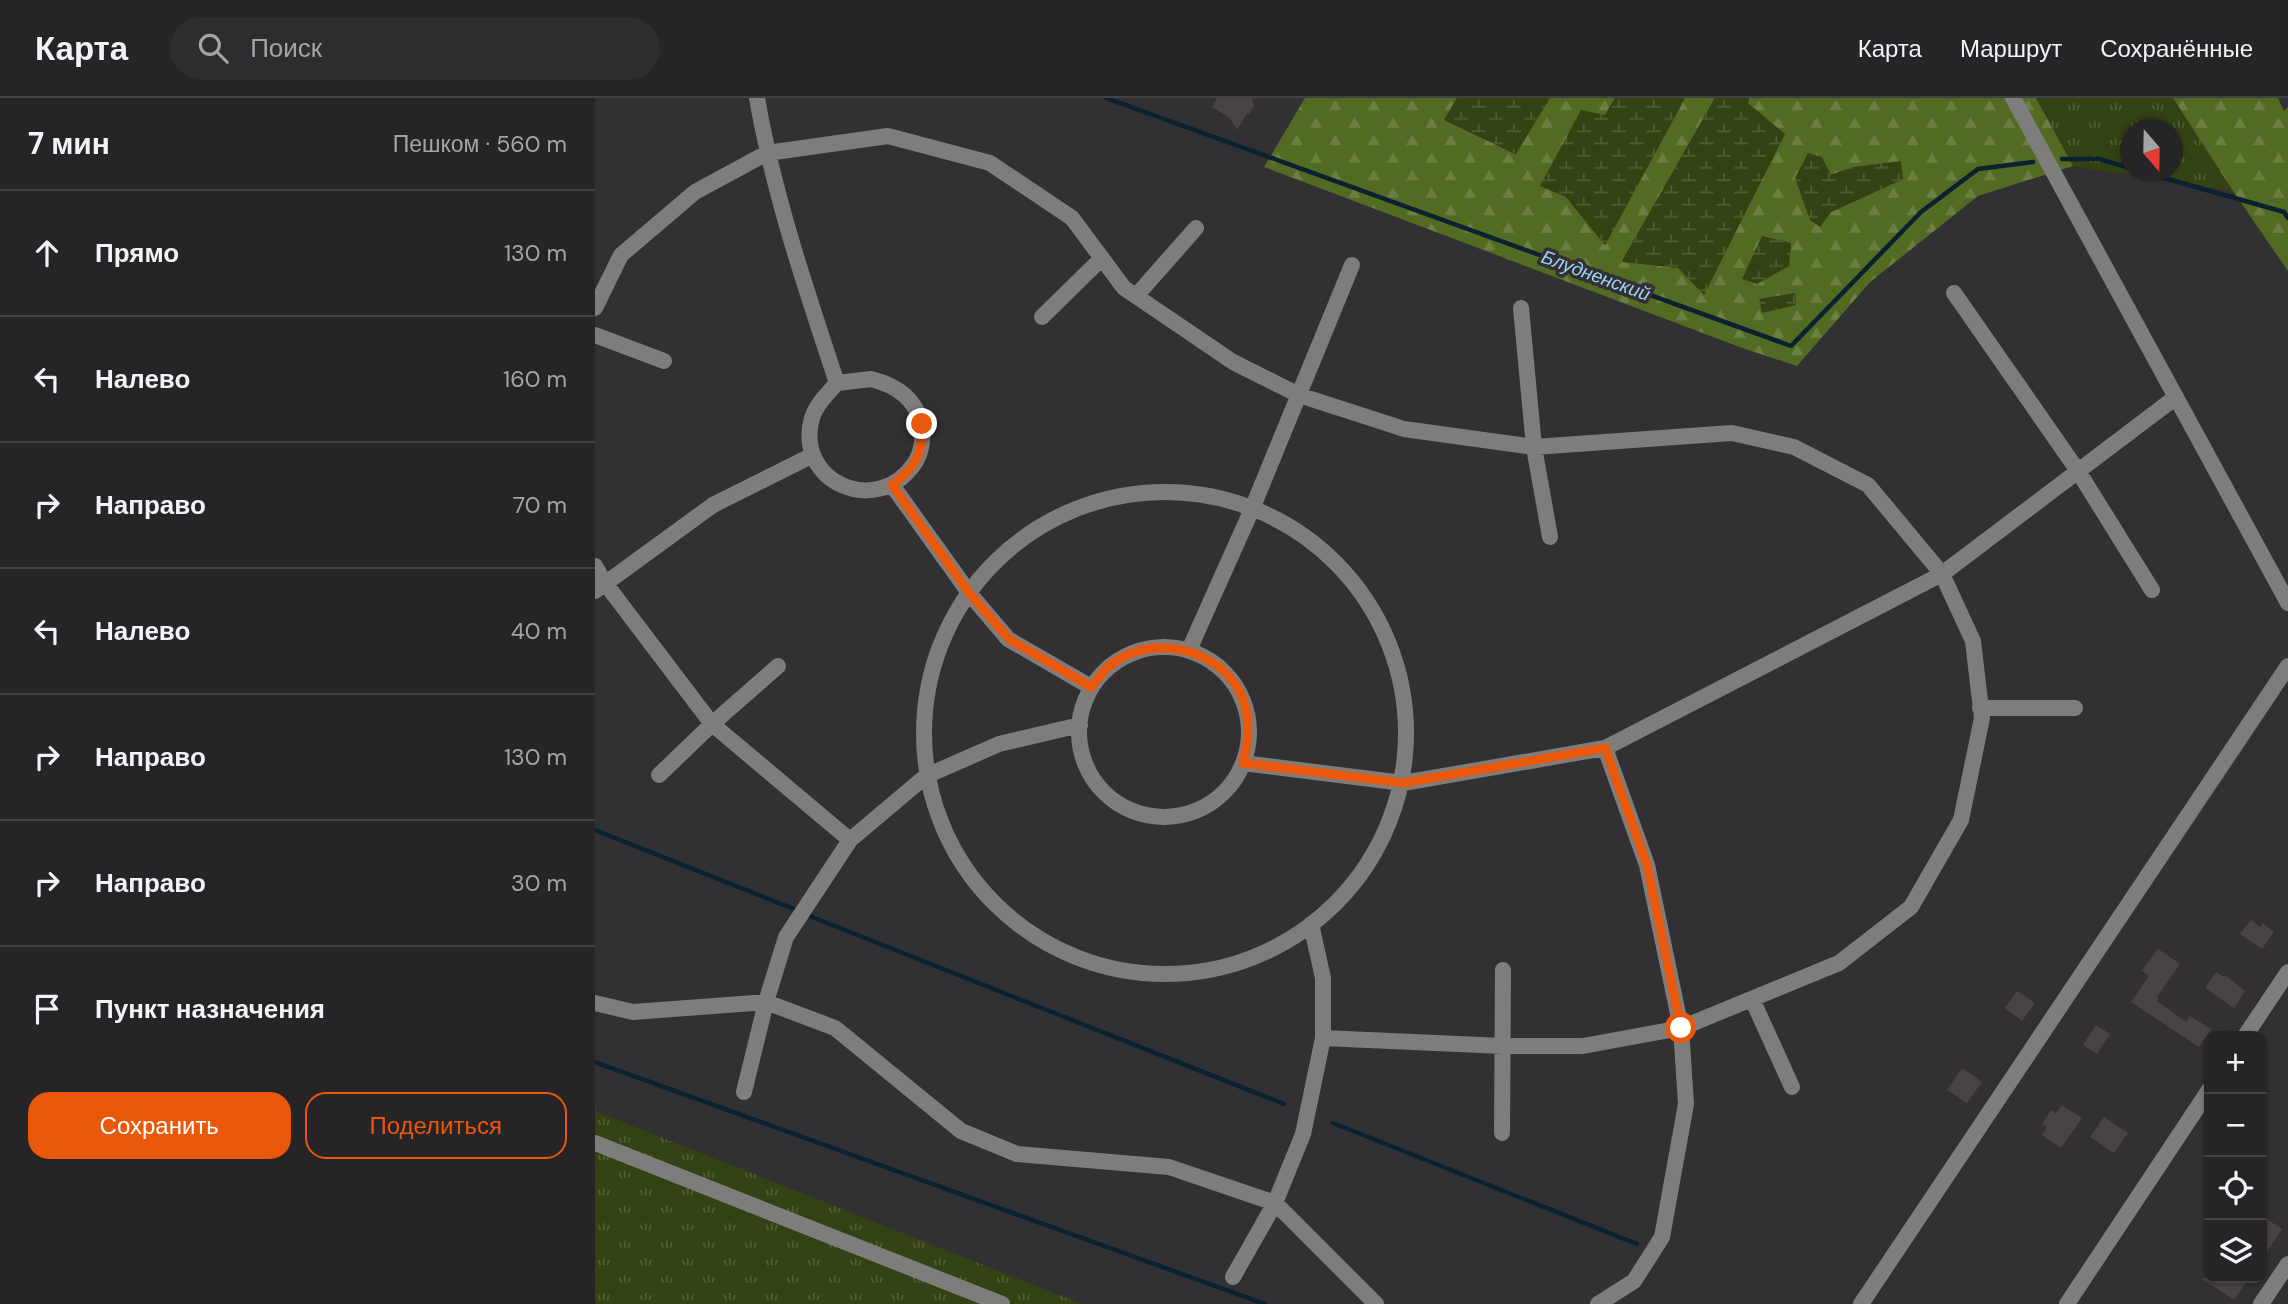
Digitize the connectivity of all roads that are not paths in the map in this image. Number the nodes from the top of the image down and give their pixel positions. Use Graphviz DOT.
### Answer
graph roads {
  1 [pos="757,98"];
  2 [pos="2013,98"];
  3 [pos="767,153"];
  4 [pos="1196,228"];
  5 [pos="1102,258"];
  6 [pos="1352,265"];
  7 [pos="1954,293"];
  8 [pos="1136,296"];
  9 [pos="595,308"];
  10 [pos="1521,308"];
  11 [pos="1042,317"];
  12 [pos="595,335"];
  13 [pos="664,361"];
  14 [pos="837,383"];
  15 [pos="1299,395"];
  16 [pos="2176,397"];
  17 [pos="1534,447"];
  18 [pos="813,455"];
  19 [pos="2078,471"];
  20 [pos="892,485"];
  21 [pos="1252,509"];
  22 [pos="1550,537"];
  23 [pos="595,566"];
  24 [pos="1942,573"];
  25 [pos="600,587"];
  26 [pos="2152,590"];
  27 [pos="970,594"];
  28 [pos="2288,603"];
  29 [pos="1189,650"];
  30 [pos="778,666"];
  31 [pos="2288,666"];
  32 [pos="1091,687"];
  33 [pos="1980,708"];
  34 [pos="2074,708"];
  35 [pos="712,724"];
  36 [pos="1080,725"];
  37 [pos="1605,748"];
  38 [pos="1243,763"];
  39 [pos="659,775"];
  40 [pos="926,776"];
  41 [pos="1403,783"];
  42 [pos="850,840"];
  43 [pos="1311,925"];
  44 [pos="1503,970"];
  45 [pos="2288,972"];
  46 [pos="1752,999"];
  47 [pos="766,1002"];
  48 [pos="595,1003"];
  49 [pos="1681,1028"];
  50 [pos="2248,1031"];
  51 [pos="1323,1038"];
  52 [pos="1503,1046"];
  53 [pos="1792,1087"];
  54 [pos="744,1092"];
  55 [pos="2206,1094"];
  56 [pos="1502,1133"];
  57 [pos="595,1143"];
  58 [pos="1275,1203"];
  59 [pos="2288,1264"];
  60 [pos="1233,1277"];
  61 [pos="1002,1304"];
  62 [pos="1376,1304"];
  63 [pos="1598,1304"];
  64 [pos="1861,1304"];
  65 [pos="2067,1304"];
  66 [pos="2261,1304"];
  1 -- 3 [label="street"];
  2 -- 16 [label="street"];
  3 -- 5 [label="street"];
  3 -- 9 [label="street"];
  3 -- 14 [label="street"];
  4 -- 8 [label="street"];
  5 -- 8 [label="street"];
  5 -- 11 [label="street"];
  6 -- 15 [label="street"];
  7 -- 19 [label="street"];
  8 -- 15 [label="street"];
  10 -- 17 [label="street"];
  12 -- 13 [label="street"];
  14 -- 18 [label="street"];
  14 -- 20 [label="street"];
  15 -- 17 [label="street"];
  15 -- 21 [label="street"];
  16 -- 19 [label="street"];
  16 -- 28 [label="street"];
  17 -- 22 [label="street"];
  17 -- 24 [label="street"];
  18 -- 20 [label="street"];
  18 -- 25 [label="street"];
  19 -- 24 [label="street"];
  19 -- 26 [label="street"];
  20 -- 27 [label="street"];
  21 -- 27 [label="street"];
  21 -- 29 [label="street"];
  21 -- 41 [label="street"];
  23 -- 25 [label="street"];
  24 -- 33 [label="street"];
  24 -- 37 [label="street"];
  25 -- 35 [label="street"];
  27 -- 32 [label="street"];
  27 -- 40 [label="street"];
  29 -- 32 [label="street"];
  29 -- 38 [label="street"];
  30 -- 35 [label="street"];
  31 -- 64 [label="street"];
  32 -- 36 [label="street"];
  33 -- 34 [label="street"];
  33 -- 46 [label="street"];
  35 -- 39 [label="street"];
  35 -- 42 [label="street"];
  36 -- 38 [label="street"];
  36 -- 40 [label="street"];
  37 -- 41 [label="street"];
  37 -- 49 [label="street"];
  38 -- 41 [label="street"];
  40 -- 42 [label="street"];
  40 -- 43 [label="street"];
  41 -- 43 [label="street"];
  42 -- 47 [label="street"];
  43 -- 51 [label="street"];
  44 -- 52 [label="street"];
  45 -- 50 [label="street"];
  46 -- 49 [label="street"];
  46 -- 53 [label="street"];
  47 -- 48 [label="street"];
  47 -- 54 [label="street"];
  47 -- 58 [label="street"];
  49 -- 52 [label="street"];
  49 -- 63 [label="street"];
  51 -- 52 [label="street"];
  51 -- 58 [label="street"];
  52 -- 56 [label="street"];
  55 -- 65 [label="street"];
  57 -- 61 [label="street"];
  58 -- 60 [label="street"];
  58 -- 62 [label="street"];
  59 -- 66 [label="street"];
}
